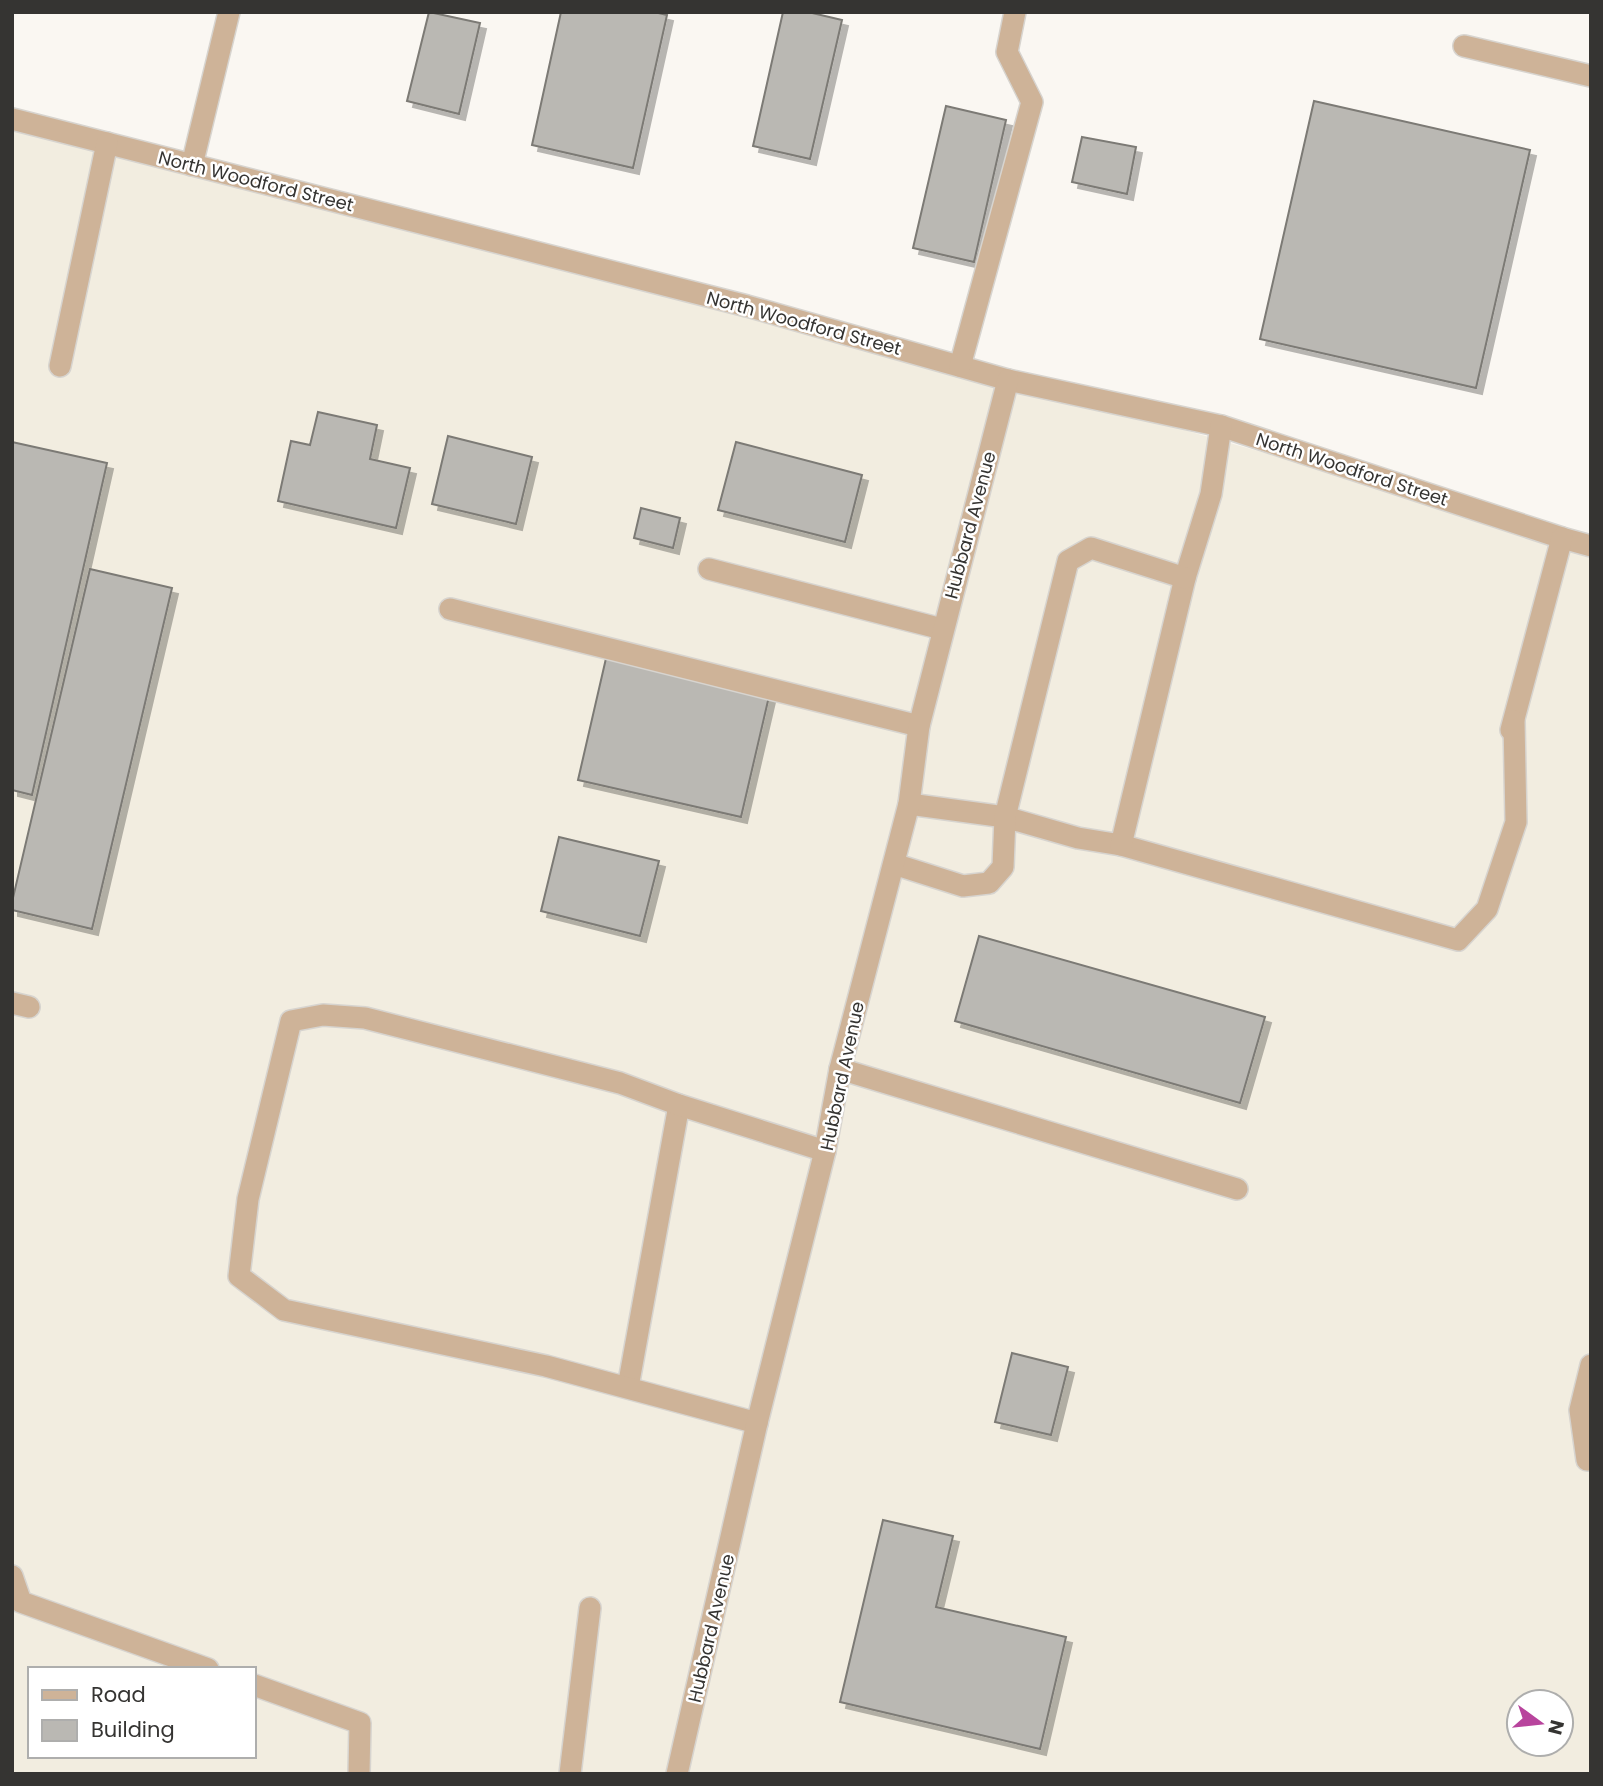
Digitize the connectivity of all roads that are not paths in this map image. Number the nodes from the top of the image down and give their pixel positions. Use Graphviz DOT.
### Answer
graph roads {
  1 [pos="229,12"];
  2 [pos="1015,12"];
  3 [pos="1464,46"];
  4 [pos="1591,76"];
  5 [pos="12,119"];
  6 [pos="107,143"];
  7 [pos="192,165"];
  8 [pos="60,366"];
  9 [pos="960,366"];
  10 [pos="1008,380"];
  11 [pos="1221,426"];
  12 [pos="1562,538"];
  13 [pos="1591,546"];
  14 [pos="709,569"];
  15 [pos="1185,578"];
  16 [pos="450,609"];
  17 [pos="942,629"];
  18 [pos="919,726"];
  19 [pos="909,804"];
  20 [pos="1005,817"];
  21 [pos="1121,845"];
  22 [pos="894,864"];
  23 [pos="840,1069"];
  24 [pos="680,1104"];
  25 [pos="825,1151"];
  26 [pos="1237,1189"];
  27 [pos="1591,1365"];
  28 [pos="628,1387"];
  29 [pos="757,1423"];
  30 [pos="1591,1460"];
  31 [pos="12,1576"];
  32 [pos="590,1608"];
  33 [pos="202,1667"];
  34 [pos="256,1686"];
  35 [pos="359,1774"];
  36 [pos="570,1774"];
  37 [pos="677,1774"];
  1 -- 7 [label="street"];
  2 -- 9 [label="street"];
  3 -- 4 [label="street"];
  5 -- 6 [label="street, North Woodford Street"];
  6 -- 7 [label="street, North Woodford Street"];
  6 -- 8 [label="street"];
  7 -- 9 [label="street, North Woodford Street"];
  9 -- 10 [label="street, North Woodford Street"];
  10 -- 11 [label="street, North Woodford Street"];
  10 -- 17 [label="street, Hubbard Avenue"];
  11 -- 12 [label="street, North Woodford Street"];
  11 -- 15 [label="street"];
  12 -- 13 [label="street, North Woodford Street"];
  12 -- 21 [label="street"];
  14 -- 17 [label="street"];
  15 -- 20 [label="street"];
  15 -- 21 [label="street"];
  16 -- 18 [label="street"];
  17 -- 18 [label="street, Hubbard Avenue"];
  18 -- 19 [label="street, Hubbard Avenue"];
  19 -- 20 [label="street"];
  19 -- 22 [label="street, Hubbard Avenue"];
  20 -- 21 [label="street"];
  20 -- 22 [label="street"];
  22 -- 23 [label="street, Hubbard Avenue"];
  23 -- 25 [label="street, Hubbard Avenue"];
  23 -- 26 [label="street"];
  24 -- 25 [label="street"];
  24 -- 28 [label="street"];
  24 -- 28 [label="street"];
  25 -- 29 [label="street, Hubbard Avenue"];
  27 -- 30 [label="street"];
  28 -- 29 [label="street"];
  29 -- 37 [label="street, Hubbard Avenue"];
  31 -- 33 [label="street"];
  32 -- 36 [label="street"];
  34 -- 35 [label="street"];
}
